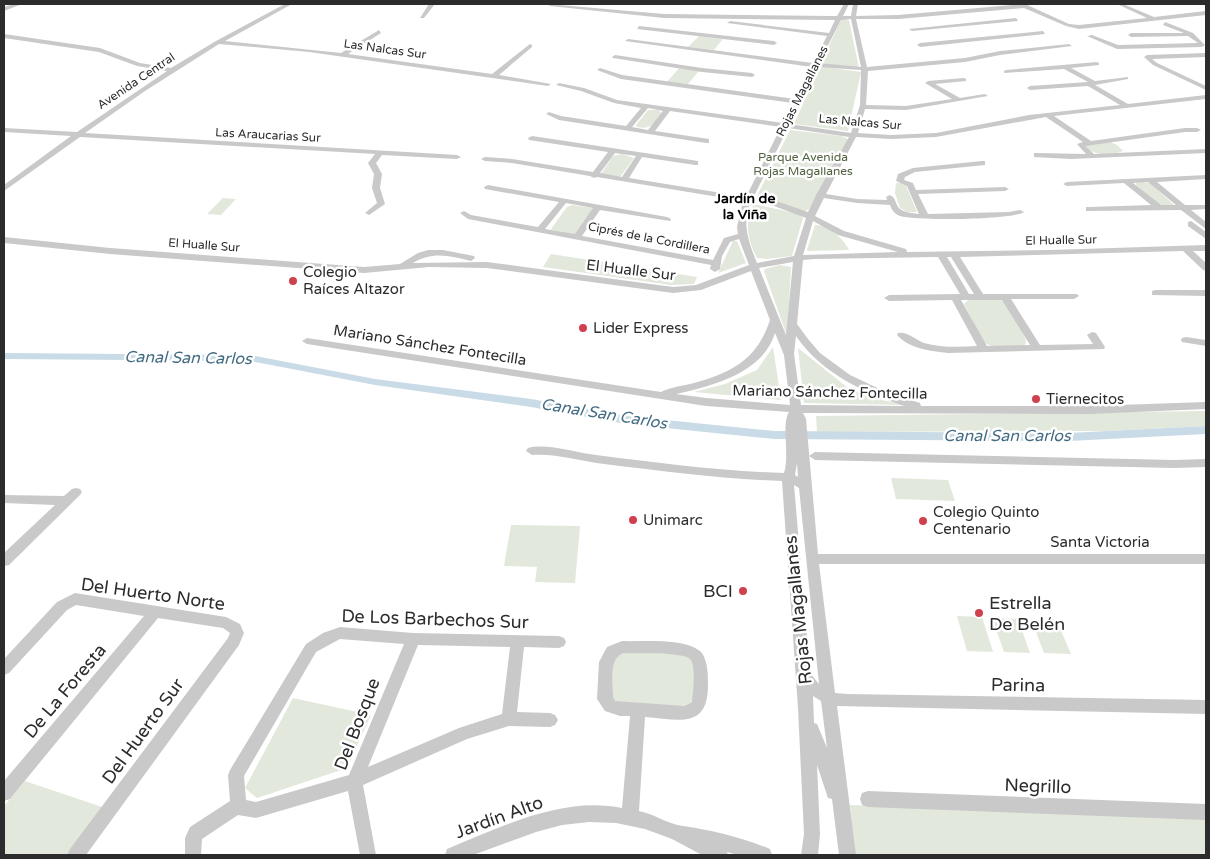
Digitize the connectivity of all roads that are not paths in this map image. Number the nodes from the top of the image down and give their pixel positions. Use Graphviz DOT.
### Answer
graph roads {
  1 [pos="19,4"];
  2 [pos="289,4"];
  3 [pos="432,4"];
  4 [pos="550,4"];
  5 [pos="846,4"];
  6 [pos="855,4"];
  7 [pos="1119,4"];
  8 [pos="4,9"];
  9 [pos="959,12"];
  10 [pos="944,13"];
  11 [pos="1206,13"];
  12 [pos="422,16"];
  13 [pos="692,17"];
  14 [pos="839,18"];
  15 [pos="852,18"];
  16 [pos="1153,19"];
  17 [pos="1016,20"];
  18 [pos="975,23"];
  19 [pos="1165,24"];
  20 [pos="958,25"];
  21 [pos="639,28"];
  22 [pos="1175,28"];
  23 [pos="912,29"];
  24 [pos="379,32"];
  25 [pos="1043,33"];
  26 [pos="694,34"];
  27 [pos="1188,34"];
  28 [pos="1206,34"];
  29 [pos="830,35"];
  30 [pos="4,36"];
  31 [pos="1090,36"];
  32 [pos="724,38"];
  33 [pos="976,39"];
  34 [pos="1204,40"];
  35 [pos="628,41"];
  36 [pos="960,41"];
  37 [pos="218,42"];
  38 [pos="774,43"];
  39 [pos="984,44"];
  40 [pos="920,45"];
  41 [pos="530,46"];
  42 [pos="968,46"];
  43 [pos="1069,46"];
  44 [pos="992,48"];
  45 [pos="683,50"];
  46 [pos="977,51"];
  47 [pos="716,52"];
  48 [pos="1000,53"];
  49 [pos="342,55"];
  50 [pos="1206,55"];
  51 [pos="985,56"];
  52 [pos="615,57"];
  53 [pos="816,64"];
  54 [pos="1097,64"];
  55 [pos="1063,66"];
  56 [pos="1043,68"];
  57 [pos="865,69"];
  58 [pos="172,70"];
  59 [pos="600,70"];
  60 [pos="702,70"];
  61 [pos="1006,72"];
  62 [pos="670,74"];
  63 [pos="752,75"];
  64 [pos="494,76"];
  65 [pos="1126,78"];
  66 [pos="964,80"];
  67 [pos="548,84"];
  68 [pos="1088,84"];
  69 [pos="559,85"];
  70 [pos="690,85"];
  71 [pos="1071,85"];
  72 [pos="1030,88"];
  73 [pos="1206,88"];
  74 [pos="928,94"];
  75 [pos="985,96"];
  76 [pos="1206,98"];
  77 [pos="957,99"];
  78 [pos="798,100"];
  79 [pos="646,106"];
  80 [pos="862,107"];
  81 [pos="1123,107"];
  82 [pos="668,109"];
  83 [pos="549,114"];
  84 [pos="1056,114"];
  85 [pos="1047,115"];
  86 [pos="785,125"];
  87 [pos="628,128"];
  88 [pos="4,130"];
  89 [pos="1197,130"];
  90 [pos="651,131"];
  91 [pos="78,135"];
  92 [pos="853,135"];
  93 [pos="532,138"];
  94 [pos="1110,139"];
  95 [pos="706,141"];
  96 [pos="1097,141"];
  97 [pos="1088,142"];
  98 [pos="613,151"];
  99 [pos="1206,151"];
  100 [pos="380,152"];
  101 [pos="640,155"];
  102 [pos="1037,155"];
  103 [pos="1129,155"];
  104 [pos="1092,156"];
  105 [pos="457,157"];
  106 [pos="485,159"];
  107 [pos="695,162"];
  108 [pos="982,164"];
  109 [pos="594,176"];
  110 [pos="1206,177"];
  111 [pos="624,180"];
  112 [pos="1150,180"];
  113 [pos="1127,182"];
  114 [pos="1067,184"];
  115 [pos="488,187"];
  116 [pos="4,189"];
  117 [pos="1005,189"];
  118 [pos="893,191"];
  119 [pos="914,192"];
  120 [pos="821,193"];
  121 [pos="748,200"];
  122 [pos="564,201"];
  123 [pos="1206,206"];
  124 [pos="598,207"];
  125 [pos="1172,208"];
  126 [pos="1183,208"];
  127 [pos="1089,209"];
  128 [pos="1160,209"];
  129 [pos="1020,212"];
  130 [pos="369,213"];
  131 [pos="464,213"];
  132 [pos="810,216"];
  133 [pos="925,217"];
  134 [pos="667,219"];
  135 [pos="1206,226"];
  136 [pos="540,230"];
  137 [pos="841,233"];
  138 [pos="579,234"];
  139 [pos="742,235"];
  140 [pos="1206,236"];
  141 [pos="4,240"];
  142 [pos="1203,248"];
  143 [pos="1186,249"];
  144 [pos="916,254"];
  145 [pos="941,254"];
  146 [pos="954,254"];
  147 [pos="858,255"];
  148 [pos="1206,256"];
  149 [pos="798,258"];
  150 [pos="717,260"];
  151 [pos="755,266"];
  152 [pos="1206,268"];
  153 [pos="717,280"];
  154 [pos="1155,293"];
  155 [pos="1206,293"];
  156 [pos="1074,296"];
  157 [pos="961,297"];
  158 [pos="980,297"];
  159 [pos="1005,297"];
  160 [pos="889,298"];
  161 [pos="775,320"];
  162 [pos="793,325"];
  163 [pos="902,335"];
  164 [pos="1092,335"];
  165 [pos="1186,340"];
  166 [pos="307,342"];
  167 [pos="1206,343"];
  168 [pos="984,349"];
  169 [pos="1037,349"];
  170 [pos="788,355"];
  171 [pos="658,395"];
  172 [pos="1206,405"];
  173 [pos="796,409"];
  174 [pos="929,410"];
  175 [pos="798,446"];
  176 [pos="532,451"];
  177 [pos="815,456"];
  178 [pos="1206,463"];
  179 [pos="788,477"];
  180 [pos="805,486"];
  181 [pos="4,499"];
  182 [pos="807,514"];
  183 [pos="790,516"];
  184 [pos="813,559"];
  185 [pos="1206,559"];
  186 [pos="4,561"];
  187 [pos="154,612"];
  188 [pos="235,628"];
  189 [pos="413,639"];
  190 [pos="518,641"];
  191 [pos="559,642"];
  192 [pos="4,669"];
  193 [pos="804,676"];
  194 [pos="828,699"];
  195 [pos="1206,707"];
  196 [pos="806,708"];
  197 [pos="638,710"];
  198 [pos="509,719"];
  199 [pos="550,720"];
  200 [pos="354,781"];
  201 [pos="4,793"];
  202 [pos="868,799"];
  203 [pos="238,806"];
  204 [pos="840,806"];
  205 [pos="1206,812"];
  206 [pos="630,817"];
  207 [pos="676,832"];
  208 [pos="76,855"];
  209 [pos="194,855"];
  210 [pos="368,855"];
  211 [pos="453,855"];
  212 [pos="720,855"];
  213 [pos="764,855"];
  214 [pos="809,855"];
  215 [pos="847,855"];
  1 -- 8 [label="street"];
  2 -- 37 [label="street, Avenida Central"];
  3 -- 12 [label="street"];
  4 -- 13 [label="street"];
  5 -- 14 [label="street, Rojas Magallanes"];
  6 -- 15 [label="street, Rojas Magallanes"];
  7 -- 16 [label="street"];
  9 -- 10 [label="street"];
  9 -- 16 [label="street"];
  9 -- 18 [label="street"];
  10 -- 15 [label="street"];
  10 -- 20 [label="street"];
  11 -- 16 [label="street"];
  13 -- 14 [label="street"];
  13 -- 29 [label="street"];
  14 -- 15 [label="street"];
  14 -- 29 [label="street, Rojas Magallanes"];
  15 -- 57 [label="street, Rojas Magallanes"];
  16 -- 19 [label="street"];
  17 -- 18 [label="street"];
  18 -- 20 [label="street"];
  19 -- 22 [label="street"];
  20 -- 23 [label="street"];
  21 -- 26 [label="street"];
  22 -- 27 [label="street"];
  22 -- 27 [label="street"];
  24 -- 49 [label="street"];
  25 -- 33 [label="street"];
  26 -- 32 [label="street"];
  26 -- 45 [label="street"];
  27 -- 28 [label="street"];
  27 -- 34 [label="street"];
  29 -- 53 [label="street, Rojas Magallanes"];
  30 -- 58 [label="street"];
  31 -- 34 [label="street"];
  32 -- 38 [label="street"];
  32 -- 47 [label="street"];
  33 -- 36 [label="street"];
  33 -- 39 [label="street"];
  35 -- 45 [label="street"];
  36 -- 40 [label="street"];
  36 -- 42 [label="street"];
  37 -- 49 [label="street, Las Nalcas Sur"];
  37 -- 58 [label="street, Avenida Central"];
  41 -- 64 [label="street"];
  43 -- 48 [label="street"];
  44 -- 48 [label="street"];
  45 -- 47 [label="street"];
  46 -- 51 [label="street"];
  47 -- 53 [label="street"];
  48 -- 51 [label="street"];
  49 -- 64 [label="street, Las Nalcas Sur"];
  50 -- 73 [label="street"];
  51 -- 57 [label="street"];
  52 -- 62 [label="street"];
  53 -- 57 [label="street"];
  53 -- 78 [label="street, Rojas Magallanes"];
  54 -- 55 [label="street"];
  55 -- 56 [label="street"];
  55 -- 68 [label="street"];
  56 -- 61 [label="street"];
  56 -- 71 [label="street"];
  57 -- 80 [label="street, Rojas Magallanes"];
  58 -- 91 [label="street, Avenida Central"];
  59 -- 62 [label="street"];
  60 -- 62 [label="street"];
  60 -- 63 [label="street"];
  60 -- 70 [label="street"];
  62 -- 70 [label="street"];
  64 -- 67 [label="street, Las Nalcas Sur"];
  65 -- 68 [label="street"];
  66 -- 74 [label="street"];
  68 -- 71 [label="street"];
  68 -- 81 [label="street"];
  69 -- 79 [label="street, Las Nalcas Sur"];
  70 -- 78 [label="street"];
  71 -- 72 [label="street"];
  74 -- 77 [label="street"];
  74 -- 77 [label="street"];
  74 -- 80 [label="street"];
  75 -- 77 [label="street"];
  76 -- 81 [label="street, Las Nalcas Sur"];
  78 -- 86 [label="street, Rojas Magallanes"];
  79 -- 82 [label="street, Las Nalcas Sur"];
  79 -- 87 [label="street"];
  80 -- 92 [label="street, Rojas Magallanes"];
  81 -- 84 [label="street, Las Nalcas Sur"];
  82 -- 86 [label="street, Las Nalcas Sur"];
  82 -- 90 [label="street"];
  83 -- 87 [label="street"];
  84 -- 85 [label="street, Las Nalcas Sur"];
  84 -- 96 [label="street"];
  85 -- 92 [label="street, Las Nalcas Sur"];
  85 -- 97 [label="street"];
  86 -- 92 [label="street, Las Nalcas Sur"];
  86 -- 121 [label="street, Rojas Magallanes"];
  87 -- 90 [label="street"];
  88 -- 91 [label="street, Las Araucarias Sur"];
  89 -- 94 [label="street"];
  90 -- 95 [label="street"];
  91 -- 100 [label="street, Las Araucarias Sur"];
  91 -- 116 [label="street, Avenida Central"];
  92 -- 120 [label="street, Rojas Magallanes"];
  93 -- 98 [label="street"];
  94 -- 96 [label="street"];
  94 -- 103 [label="street"];
  96 -- 97 [label="street"];
  97 -- 104 [label="street"];
  98 -- 101 [label="street"];
  98 -- 109 [label="street"];
  99 -- 103 [label="street"];
  100 -- 105 [label="street, Las Araucarias Sur"];
  100 -- 130 [label="street"];
  101 -- 107 [label="street"];
  101 -- 111 [label="street"];
  102 -- 104 [label="street"];
  103 -- 104 [label="street"];
  106 -- 109 [label="street"];
  108 -- 118 [label="street"];
  109 -- 111 [label="street"];
  110 -- 112 [label="street"];
  111 -- 121 [label="street"];
  112 -- 113 [label="street"];
  112 -- 126 [label="street"];
  113 -- 114 [label="street"];
  113 -- 128 [label="street"];
  115 -- 122 [label="street, Ciprés de la Cordillera"];
  117 -- 119 [label="street"];
  118 -- 119 [label="street"];
  118 -- 120 [label="street"];
  118 -- 133 [label="street"];
  119 -- 133 [label="street"];
  120 -- 132 [label="street, Rojas Magallanes"];
  121 -- 132 [label="street, El Hualle Sur"];
  121 -- 139 [label="street, Rojas Magallanes"];
  122 -- 124 [label="street, Ciprés de la Cordillera"];
  122 -- 136 [label="street"];
  123 -- 126 [label="street"];
  124 -- 134 [label="street, Ciprés de la Cordillera"];
  124 -- 138 [label="street, Ciprés de la Cordillera"];
  125 -- 126 [label="street"];
  125 -- 128 [label="street"];
  125 -- 140 [label="street"];
  126 -- 135 [label="street"];
  127 -- 128 [label="street"];
  129 -- 133 [label="street"];
  131 -- 136 [label="street, Ciprés de la Cordillera"];
  132 -- 137 [label="street, El Hualle Sur"];
  132 -- 149 [label="street, Rojas Magallanes"];
  136 -- 138 [label="street, Ciprés de la Cordillera"];
  137 -- 144 [label="street, El Hualle Sur"];
  137 -- 147 [label="street, El Hualle Sur"];
  138 -- 150 [label="street, Ciprés de la Cordillera"];
  139 -- 150 [label="street"];
  139 -- 151 [label="street, Rojas Magallanes"];
  141 -- 153 [label="street, El Hualle Sur"];
  142 -- 143 [label="street, El Hualle Sur"];
  142 -- 148 [label="street"];
  143 -- 146 [label="street, El Hualle Sur"];
  143 -- 152 [label="street"];
  144 -- 145 [label="street, El Hualle Sur"];
  144 -- 147 [label="street, El Hualle Sur"];
  145 -- 146 [label="street, El Hualle Sur"];
  145 -- 157 [label="street"];
  146 -- 158 [label="street"];
  147 -- 149 [label="street, El Hualle Sur"];
  149 -- 151 [label="street, El Hualle Sur"];
  149 -- 162 [label="street, Rojas Magallanes"];
  150 -- 153 [label="street"];
  151 -- 153 [label="street, El Hualle Sur"];
  151 -- 161 [label="street, Rojas Magallanes"];
  154 -- 155 [label="street"];
  156 -- 159 [label="street"];
  157 -- 158 [label="street"];
  157 -- 160 [label="street"];
  157 -- 168 [label="street"];
  158 -- 159 [label="street"];
  159 -- 169 [label="street"];
  161 -- 170 [label="street, Rojas Magallanes"];
  161 -- 171 [label="street"];
  162 -- 170 [label="street, Rojas Magallanes"];
  162 -- 174 [label="street"];
  163 -- 168 [label="street"];
  164 -- 169 [label="street"];
  165 -- 167 [label="street"];
  166 -- 171 [label="street, Mariano Sánchez Fontecilla"];
  168 -- 169 [label="street"];
  170 -- 173 [label="street, Rojas Magallanes"];
  171 -- 173 [label="street, Mariano Sánchez Fontecilla"];
  172 -- 174 [label="street, Mariano Sánchez Fontecilla"];
  173 -- 174 [label="street, Mariano Sánchez Fontecilla"];
  173 -- 175 [label="street, Rojas Magallanes"];
  175 -- 179 [label="street, Rojas Magallanes"];
  175 -- 180 [label="street, Rojas Magallanes"];
  176 -- 179 [label="street"];
  177 -- 178 [label="street"];
  179 -- 180 [label="street"];
  179 -- 183 [label="street, Rojas Magallanes"];
  180 -- 182 [label="street, Rojas Magallanes"];
  181 -- 186 [label="street"];
  182 -- 183 [label="street"];
  182 -- 184 [label="street, Rojas Magallanes"];
  183 -- 193 [label="street, Rojas Magallanes"];
  184 -- 185 [label="street, Santa Victoria"];
  184 -- 194 [label="street, Rojas Magallanes"];
  187 -- 188 [label="street, Del Huerto Norte"];
  187 -- 192 [label="street, Del Huerto Norte"];
  187 -- 201 [label="street, De La Foresta"];
  188 -- 208 [label="street, Del Huerto Sur"];
  189 -- 190 [label="street, De Los Barbechos Sur"];
  189 -- 200 [label="street, Del Bosque"];
  189 -- 203 [label="street, De Los Barbechos Sur"];
  190 -- 191 [label="street, De Los Barbechos Sur"];
  190 -- 198 [label="street"];
  193 -- 194 [label="street"];
  193 -- 196 [label="street, Rojas Magallanes"];
  194 -- 195 [label="street, Parina"];
  194 -- 204 [label="street, Rojas Magallanes"];
  196 -- 204 [label="street, Rojas Magallanes"];
  196 -- 214 [label="street, Rojas Magallanes"];
  197 -- 197 [label="street"];
  197 -- 206 [label="street"];
  198 -- 199 [label="street"];
  198 -- 200 [label="street"];
  200 -- 203 [label="street"];
  200 -- 210 [label="street, Del Bosque"];
  202 -- 205 [label="street, Negrillo"];
  203 -- 209 [label="street"];
  204 -- 215 [label="street, Rojas Magallanes"];
  206 -- 207 [label="street, Jardín Alto"];
  206 -- 211 [label="street, Jardín Alto"];
  207 -- 212 [label="street, Jardín Alto"];
  207 -- 213 [label="street, Jardín Alto"];
}
